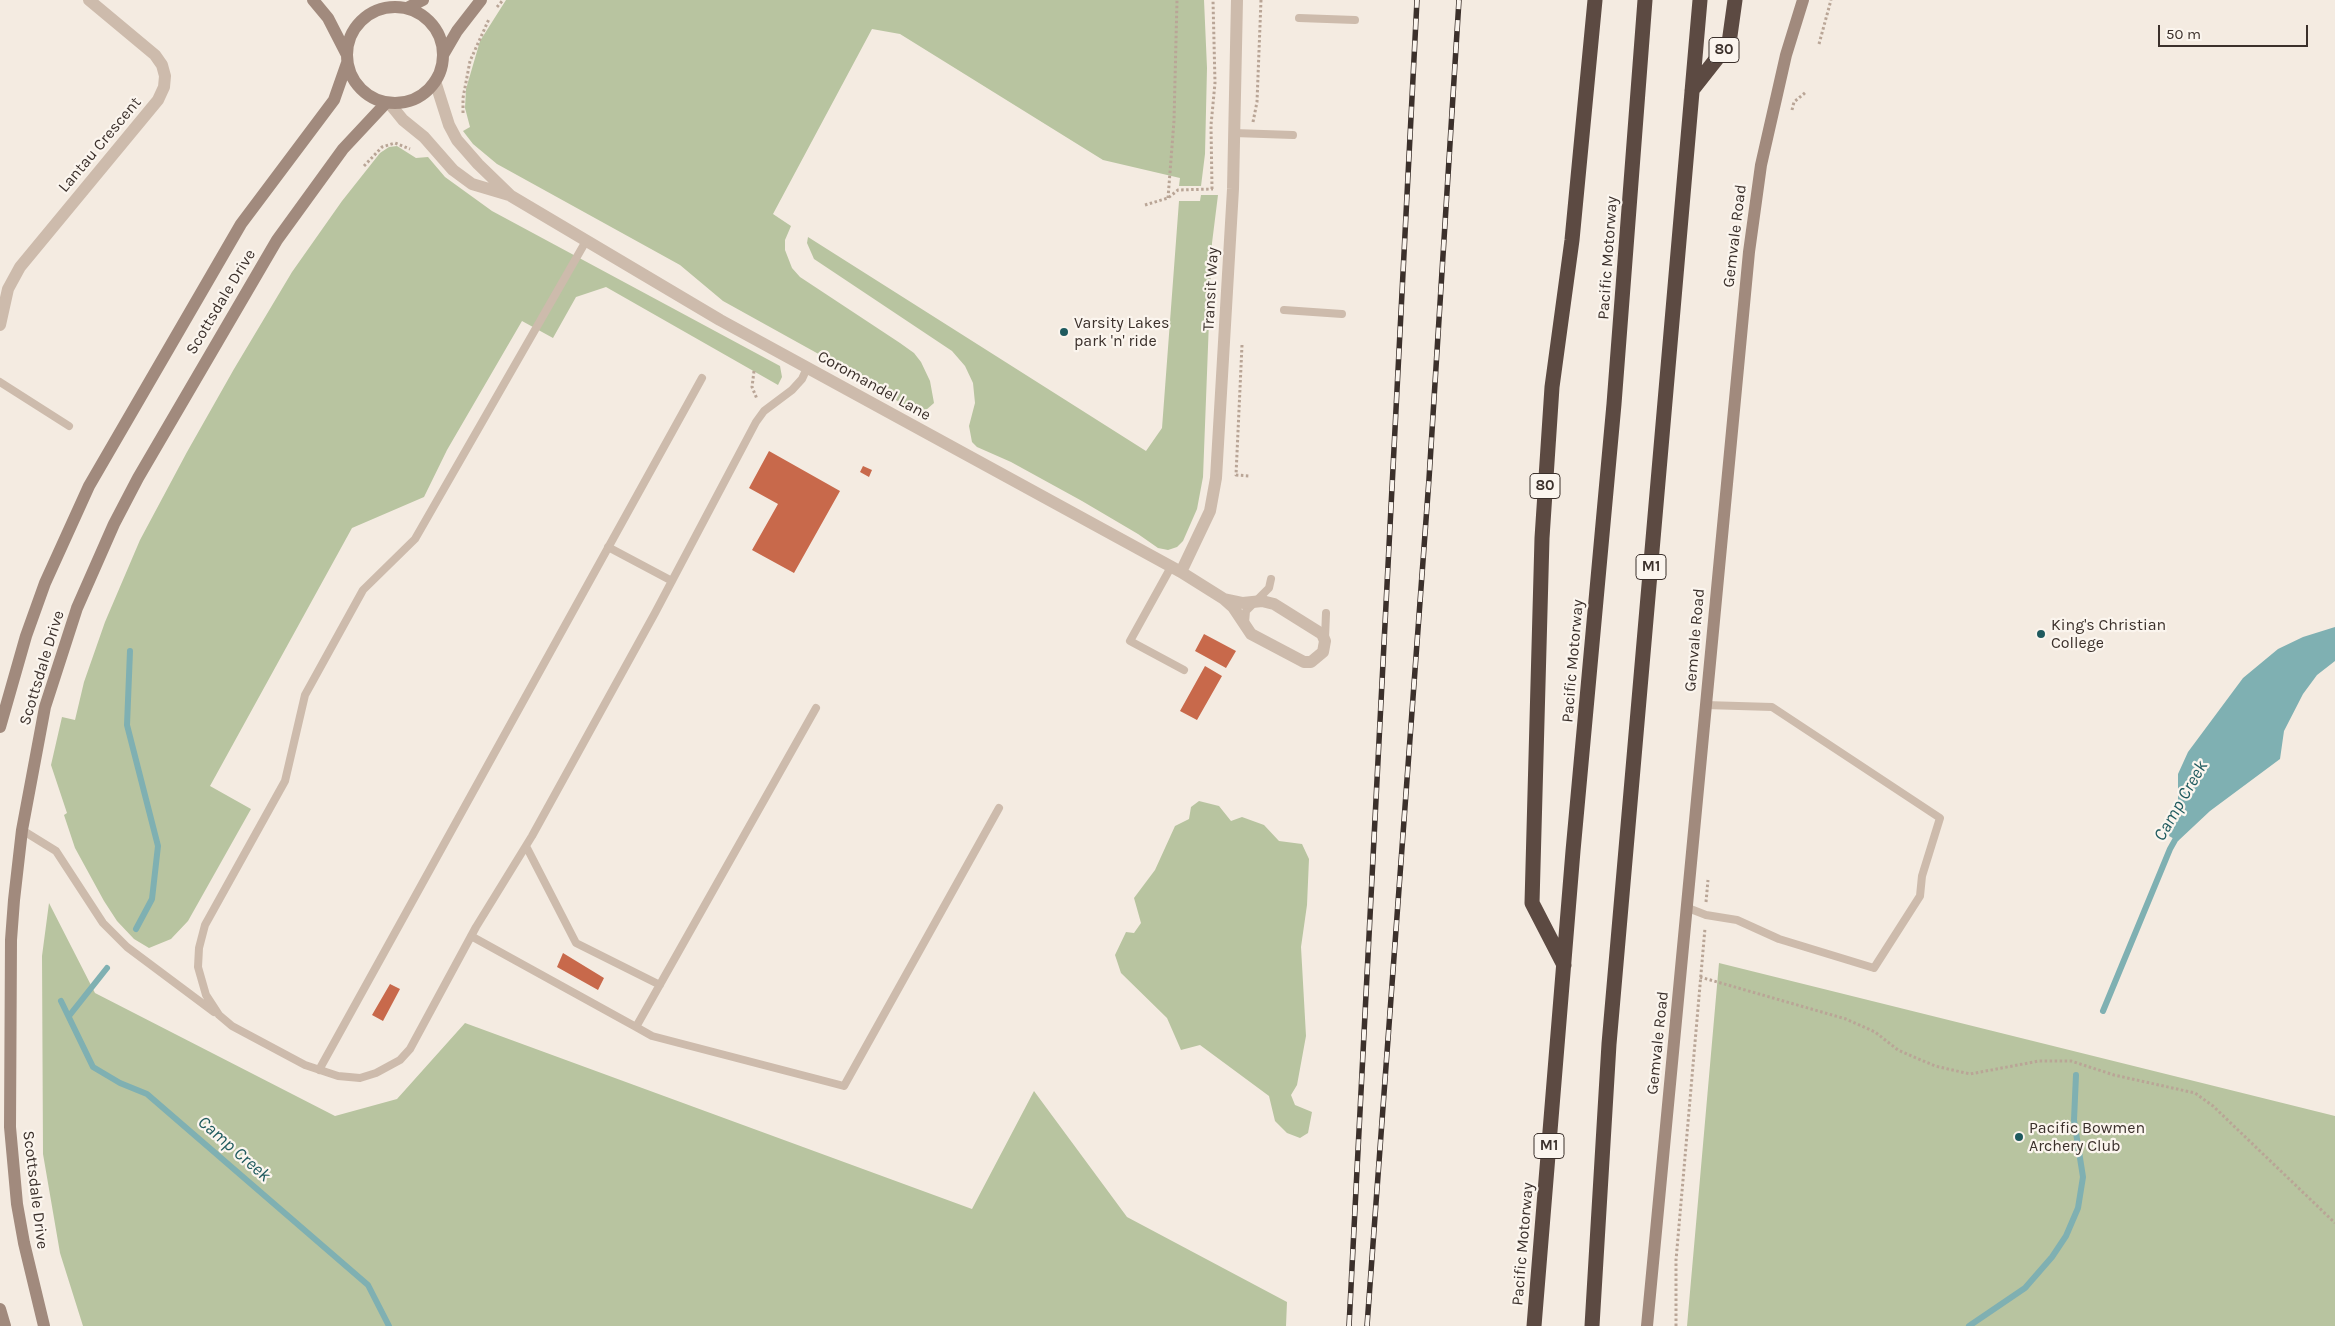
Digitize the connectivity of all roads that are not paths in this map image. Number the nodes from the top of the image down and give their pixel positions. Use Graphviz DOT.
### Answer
graph roads {
  1 [pos="89,0"];
  2 [pos="313,0"];
  3 [pos="374,0"];
  4 [pos="423,0"];
  5 [pos="481,0"];
  6 [pos="1237,0"];
  7 [pos="1595,0"];
  8 [pos="1645,0"];
  9 [pos="1700,0"];
  10 [pos="1735,0"];
  11 [pos="1803,0"];
  12 [pos="391,7"];
  13 [pos="407,8"];
  14 [pos="1299,18"];
  15 [pos="1355,20"];
  16 [pos="443,55"];
  17 [pos="347,59"];
  18 [pos="435,81"];
  19 [pos="1692,90"];
  20 [pos="388,103"];
  21 [pos="1234,134"];
  22 [pos="1293,135"];
  23 [pos="512,196"];
  24 [pos="586,241"];
  25 [pos="1284,310"];
  26 [pos="1342,314"];
  27 [pos="0,325"];
  28 [pos="807,368"];
  29 [pos="702,378"];
  30 [pos="0,382"];
  31 [pos="69,426"];
  32 [pos="608,547"];
  33 [pos="1176,569"];
  34 [pos="1272,579"];
  35 [pos="672,581"];
  36 [pos="1224,599"];
  37 [pos="1253,602"];
  38 [pos="1326,613"];
  39 [pos="1246,629"];
  40 [pos="1325,641"];
  41 [pos="1184,670"];
  42 [pos="1705,705"];
  43 [pos="816,708"];
  44 [pos="0,726"];
  45 [pos="999,808"];
  46 [pos="22,830"];
  47 [pos="526,846"];
  48 [pos="1688,908"];
  49 [pos="471,936"];
  50 [pos="1565,967"];
  51 [pos="660,985"];
  52 [pos="219,1015"];
  53 [pos="636,1027"];
  54 [pos="319,1070"];
  55 [pos="0,1308"];
  56 [pos="5,1326"];
  57 [pos="44,1326"];
  58 [pos="1534,1326"];
  59 [pos="1592,1326"];
  60 [pos="1649,1326"];
  1 -- 27 [label="street, Lantau Crescent"];
  2 -- 17 [label="main road"];
  3 -- 12 [label="main road"];
  4 -- 13 [label="main road"];
  5 -- 16 [label="main road"];
  6 -- 21 [label="street, Transit Way"];
  7 -- 50 [label="highway, 80"];
  8 -- 50 [label="highway, Pacific Motorway / M1"];
  9 -- 19 [label="highway, M1"];
  10 -- 19 [label="highway, 80"];
  11 -- 42 [label="main road, Gemvale Road"];
  12 -- 13 [label="main road"];
  12 -- 17 [label="main road"];
  13 -- 16 [label="main road"];
  14 -- 15 [label="lane"];
  16 -- 18 [label="main road"];
  17 -- 20 [label="main road"];
  17 -- 44 [label="main road, Scottsdale Drive"];
  18 -- 20 [label="main road"];
  18 -- 23 [label="street, Coromandel Lane"];
  19 -- 59 [label="highway, M1"];
  20 -- 23 [label="street, Coromandel Lane"];
  20 -- 46 [label="main road, Scottsdale Drive"];
  21 -- 22 [label="lane"];
  21 -- 33 [label="street, Transit Way"];
  23 -- 24 [label="street, Coromandel Lane"];
  24 -- 28 [label="street, Coromandel Lane"];
  24 -- 52 [label="lane"];
  25 -- 26 [label="lane"];
  28 -- 33 [label="street, Coromandel Lane"];
  28 -- 35 [label="lane"];
  29 -- 32 [label="lane"];
  30 -- 31 [label="lane"];
  32 -- 35 [label="lane"];
  32 -- 54 [label="lane"];
  33 -- 36 [label="street, Coromandel Lane"];
  33 -- 41 [label="lane"];
  34 -- 37 [label="lane"];
  35 -- 47 [label="lane"];
  36 -- 37 [label="street, Coromandel Lane"];
  36 -- 39 [label="street, Coromandel Lane"];
  37 -- 39 [label="lane"];
  37 -- 40 [label="street, Coromandel Lane"];
  38 -- 40 [label="lane"];
  39 -- 40 [label="street, Coromandel Lane"];
  42 -- 48 [label="main road, Gemvale Road"];
  42 -- 48 [label="lane"];
  43 -- 51 [label="lane"];
  45 -- 53 [label="lane"];
  46 -- 52 [label="lane"];
  46 -- 57 [label="main road, Scottsdale Drive"];
  47 -- 49 [label="lane"];
  47 -- 51 [label="lane"];
  48 -- 60 [label="main road, Gemvale Road"];
  49 -- 53 [label="lane"];
  49 -- 54 [label="lane"];
  50 -- 58 [label="highway, Pacific Motorway / M1"];
  51 -- 53 [label="lane"];
  52 -- 54 [label="lane"];
  55 -- 56 [label="main road"];
}
